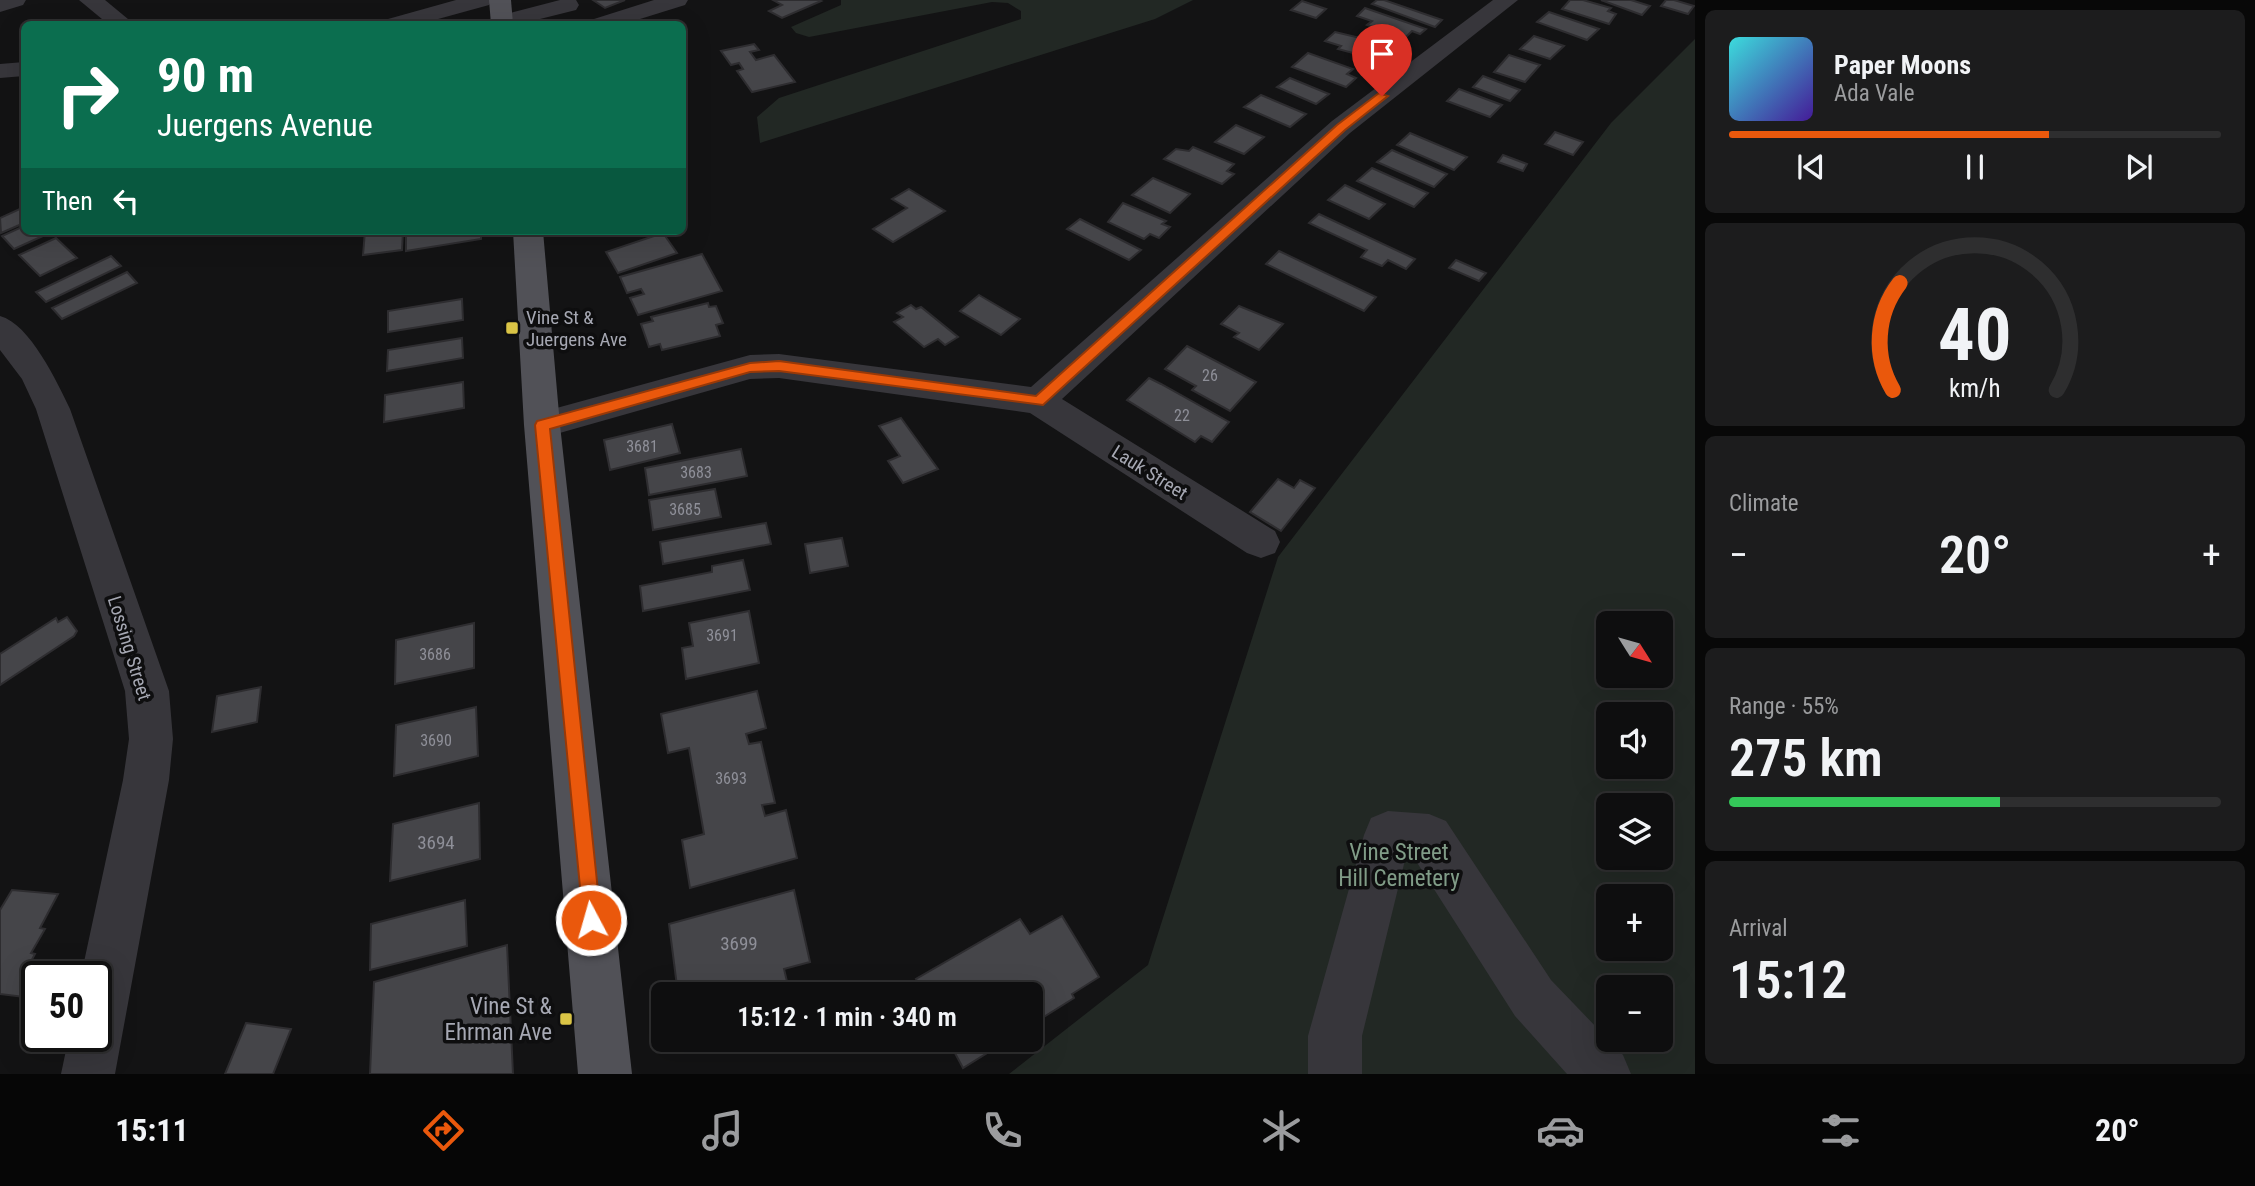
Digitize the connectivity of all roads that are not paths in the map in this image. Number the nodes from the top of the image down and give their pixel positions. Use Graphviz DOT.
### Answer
graph roads {
  1 [pos="15,0"];
  2 [pos="90,0"];
  3 [pos="481,0"];
  4 [pos="677,0"];
  5 [pos="1507,0"];
  6 [pos="567,3"];
  7 [pos="0,5"];
  8 [pos="501,15"];
  9 [pos="118,21"];
  10 [pos="407,21"];
  11 [pos="585,21"];
  12 [pos="611,21"];
  13 [pos="21,69"];
  14 [pos="0,71"];
  15 [pos="528,235"];
  16 [pos="0,327"];
  17 [pos="1038,401"];
  18 [pos="542,425"];
  19 [pos="1261,542"];
  20 [pos="110,961"];
  21 [pos="92,1052"];
  22 [pos="88,1074"];
  23 [pos="605,1074"];
  24 [pos="1335,1074"];
  25 [pos="1604,1074"];
  1 -- 7 [label="street"];
  2 -- 9 [label="street"];
  3 -- 10 [label="street"];
  4 -- 12 [label="street"];
  5 -- 17 [label="street"];
  6 -- 8 [label="street"];
  6 -- 11 [label="street"];
  13 -- 14 [label="street"];
  15 -- 18 [label="main road"];
  16 -- 20 [label="street, Lossing Street"];
  17 -- 18 [label="street"];
  17 -- 19 [label="street, Lauk Street"];
  18 -- 23 [label="main road"];
  21 -- 22 [label="street, Lossing Street"];
  24 -- 25 [label="street"];
}
